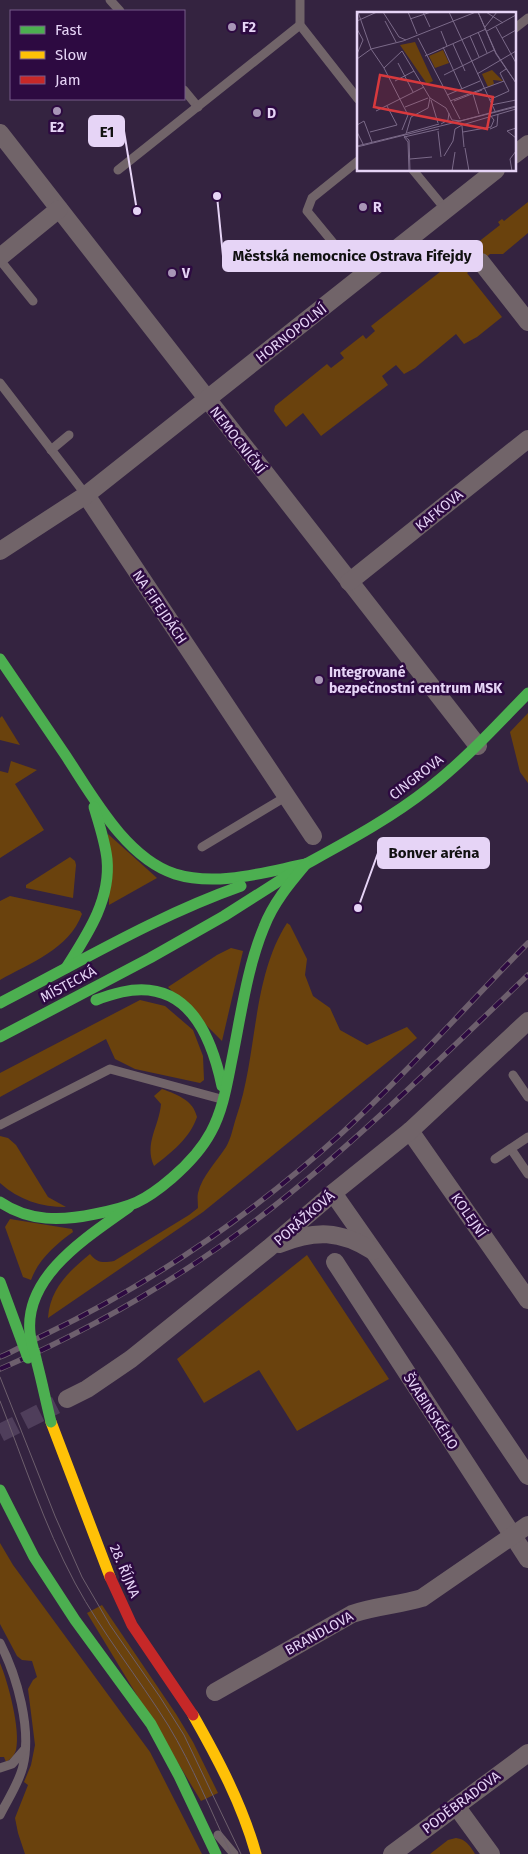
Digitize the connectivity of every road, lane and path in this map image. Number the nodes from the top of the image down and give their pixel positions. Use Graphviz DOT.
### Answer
graph roads {
  1 [pos="110,0"];
  2 [pos="300,0"];
  3 [pos="119,10"];
  4 [pos="528,18"];
  5 [pos="300,25"];
  6 [pos="516,27"];
  7 [pos="185,91"];
  8 [pos="357,97"];
  9 [pos="198,107"];
  10 [pos="0,133"];
  11 [pos="528,144"];
  12 [pos="516,153"];
  13 [pos="357,161"];
  14 [pos="118,170"];
  15 [pos="414,171"];
  16 [pos="495,171"];
  17 [pos="59,209"];
  18 [pos="446,210"];
  19 [pos="335,246"];
  20 [pos="0,259"];
  21 [pos="481,262"];
  22 [pos="33,301"];
  23 [pos="528,322"];
  24 [pos="0,384"];
  25 [pos="207,400"];
  26 [pos="68,435"];
  27 [pos="528,439"];
  28 [pos="51,450"];
  29 [pos="86,496"];
  30 [pos="0,551"];
  31 [pos="349,582"];
  32 [pos="0,658"];
  33 [pos="528,693"];
  34 [pos="478,746"];
  35 [pos="88,789"];
  36 [pos="287,796"];
  37 [pos="313,836"];
  38 [pos="202,847"];
  39 [pos="306,864"];
  40 [pos="64,970"];
  41 [pos="0,1003"];
  42 [pos="528,1021"];
  43 [pos="0,1037"];
  44 [pos="0,1041"];
  45 [pos="513,1075"];
  46 [pos="528,1097"];
  47 [pos="223,1100"];
  48 [pos="0,1125"];
  49 [pos="410,1131"];
  50 [pos="528,1137"];
  51 [pos="510,1149"];
  52 [pos="495,1160"];
  53 [pos="528,1174"];
  54 [pos="333,1193"];
  55 [pos="0,1202"];
  56 [pos="129,1207"];
  57 [pos="269,1248"];
  58 [pos="377,1254"];
  59 [pos="335,1262"];
  60 [pos="0,1282"];
  61 [pos="528,1300"];
  62 [pos="67,1399"];
  63 [pos="51,1422"];
  64 [pos="528,1476"];
  65 [pos="0,1490"];
  66 [pos="528,1525"];
  67 [pos="512,1536"];
  68 [pos="528,1559"];
  69 [pos="0,1643"];
  70 [pos="215,1692"];
  71 [pos="25,1749"];
  72 [pos="528,1752"];
  73 [pos="0,1768"];
  74 [pos="193,1806"];
  75 [pos="456,1806"];
  76 [pos="0,1815"];
  77 [pos="248,1825"];
  78 [pos="215,1852"];
  79 [pos="391,1853"];
  80 [pos="234,1854"];
  81 [pos="256,1854"];
  82 [pos="267,1854"];
  83 [pos="491,1854"];
  1 -- 3 [label="lane"];
  2 -- 5 [label="lane"];
  4 -- 6 [label="lane"];
  5 -- 8 [label="lane"];
  5 -- 9 [label="lane"];
  7 -- 9 [label="lane"];
  9 -- 14 [label="lane"];
  10 -- 17 [label="street, NEMOCNIČNÍ"];
  11 -- 12 [label="street"];
  13 -- 19 [label="lane"];
  15 -- 18 [label="lane"];
  16 -- 18 [label="street, HORNOPOLNÍ"];
  17 -- 20 [label="street"];
  17 -- 25 [label="street, NEMOCNIČNÍ"];
  18 -- 25 [label="street, HORNOPOLNÍ"];
  20 -- 22 [label="lane"];
  21 -- 23 [label="street"];
  24 -- 28 [label="lane, NA FIFEJDÁCH"];
  25 -- 29 [label="street, HORNOPOLNÍ"];
  25 -- 31 [label="street, NEMOCNIČNÍ"];
  26 -- 28 [label="lane"];
  27 -- 31 [label="street, KAFKOVA"];
  28 -- 29 [label="lane, NA FIFEJDÁCH"];
  29 -- 30 [label="street, HORNOPOLNÍ"];
  29 -- 36 [label="street, NA FIFEJDÁCH"];
  31 -- 34 [label="street, NEMOCNIČNÍ"];
  32 -- 35 [label="main road"];
  33 -- 34 [label="main road, CINGROVA"];
  34 -- 39 [label="main road, CINGROVA"];
  35 -- 39 [label="main road"];
  35 -- 40 [label="main road"];
  36 -- 37 [label="street, NA FIFEJDÁCH"];
  36 -- 38 [label="lane"];
  39 -- 40 [label="main road, MÍSTECKÁ"];
  39 -- 43 [label="main road, MÍSTECKÁ"];
  39 -- 47 [label="main road"];
  40 -- 41 [label="main road, MÍSTECKÁ"];
  42 -- 49 [label="street, PORÁŽKOVÁ"];
  44 -- 47 [label="main road"];
  45 -- 46 [label="lane"];
  47 -- 48 [label="lane"];
  47 -- 56 [label="main road"];
  49 -- 54 [label="street, PORÁŽKOVÁ"];
  49 -- 61 [label="street, KOLEJNÍ"];
  50 -- 51 [label="lane"];
  51 -- 52 [label="lane"];
  51 -- 53 [label="lane"];
  54 -- 57 [label="street, PORÁŽKOVÁ"];
  54 -- 58 [label="street"];
  55 -- 56 [label="main road"];
  56 -- 63 [label="main road, bridge"];
  57 -- 58 [label="street"];
  57 -- 62 [label="street, PORÁŽKOVÁ"];
  58 -- 64 [label="street"];
  59 -- 67 [label="street, ŠVABINSKÉHO"];
  60 -- 63 [label="main road, 28. ŘÍJNA, bridge"];
  63 -- 77 [label="main road, 28. ŘÍJNA"];
  65 -- 74 [label="main road"];
  66 -- 67 [label="street, BRANDLOVA"];
  67 -- 68 [label="street, ŠVABINSKÉHO"];
  67 -- 70 [label="street, BRANDLOVA"];
  69 -- 71 [label="lane"];
  71 -- 73 [label="lane"];
  71 -- 76 [label="lane"];
  72 -- 75 [label="street, PODĚBRADOVA"];
  74 -- 78 [label="main road"];
  74 -- 80 [label="lane"];
  75 -- 79 [label="street, PODĚBRADOVA"];
  75 -- 83 [label="street"];
  77 -- 81 [label="main road, 28. ŘÍJNA"];
  77 -- 82 [label="street"];
}
